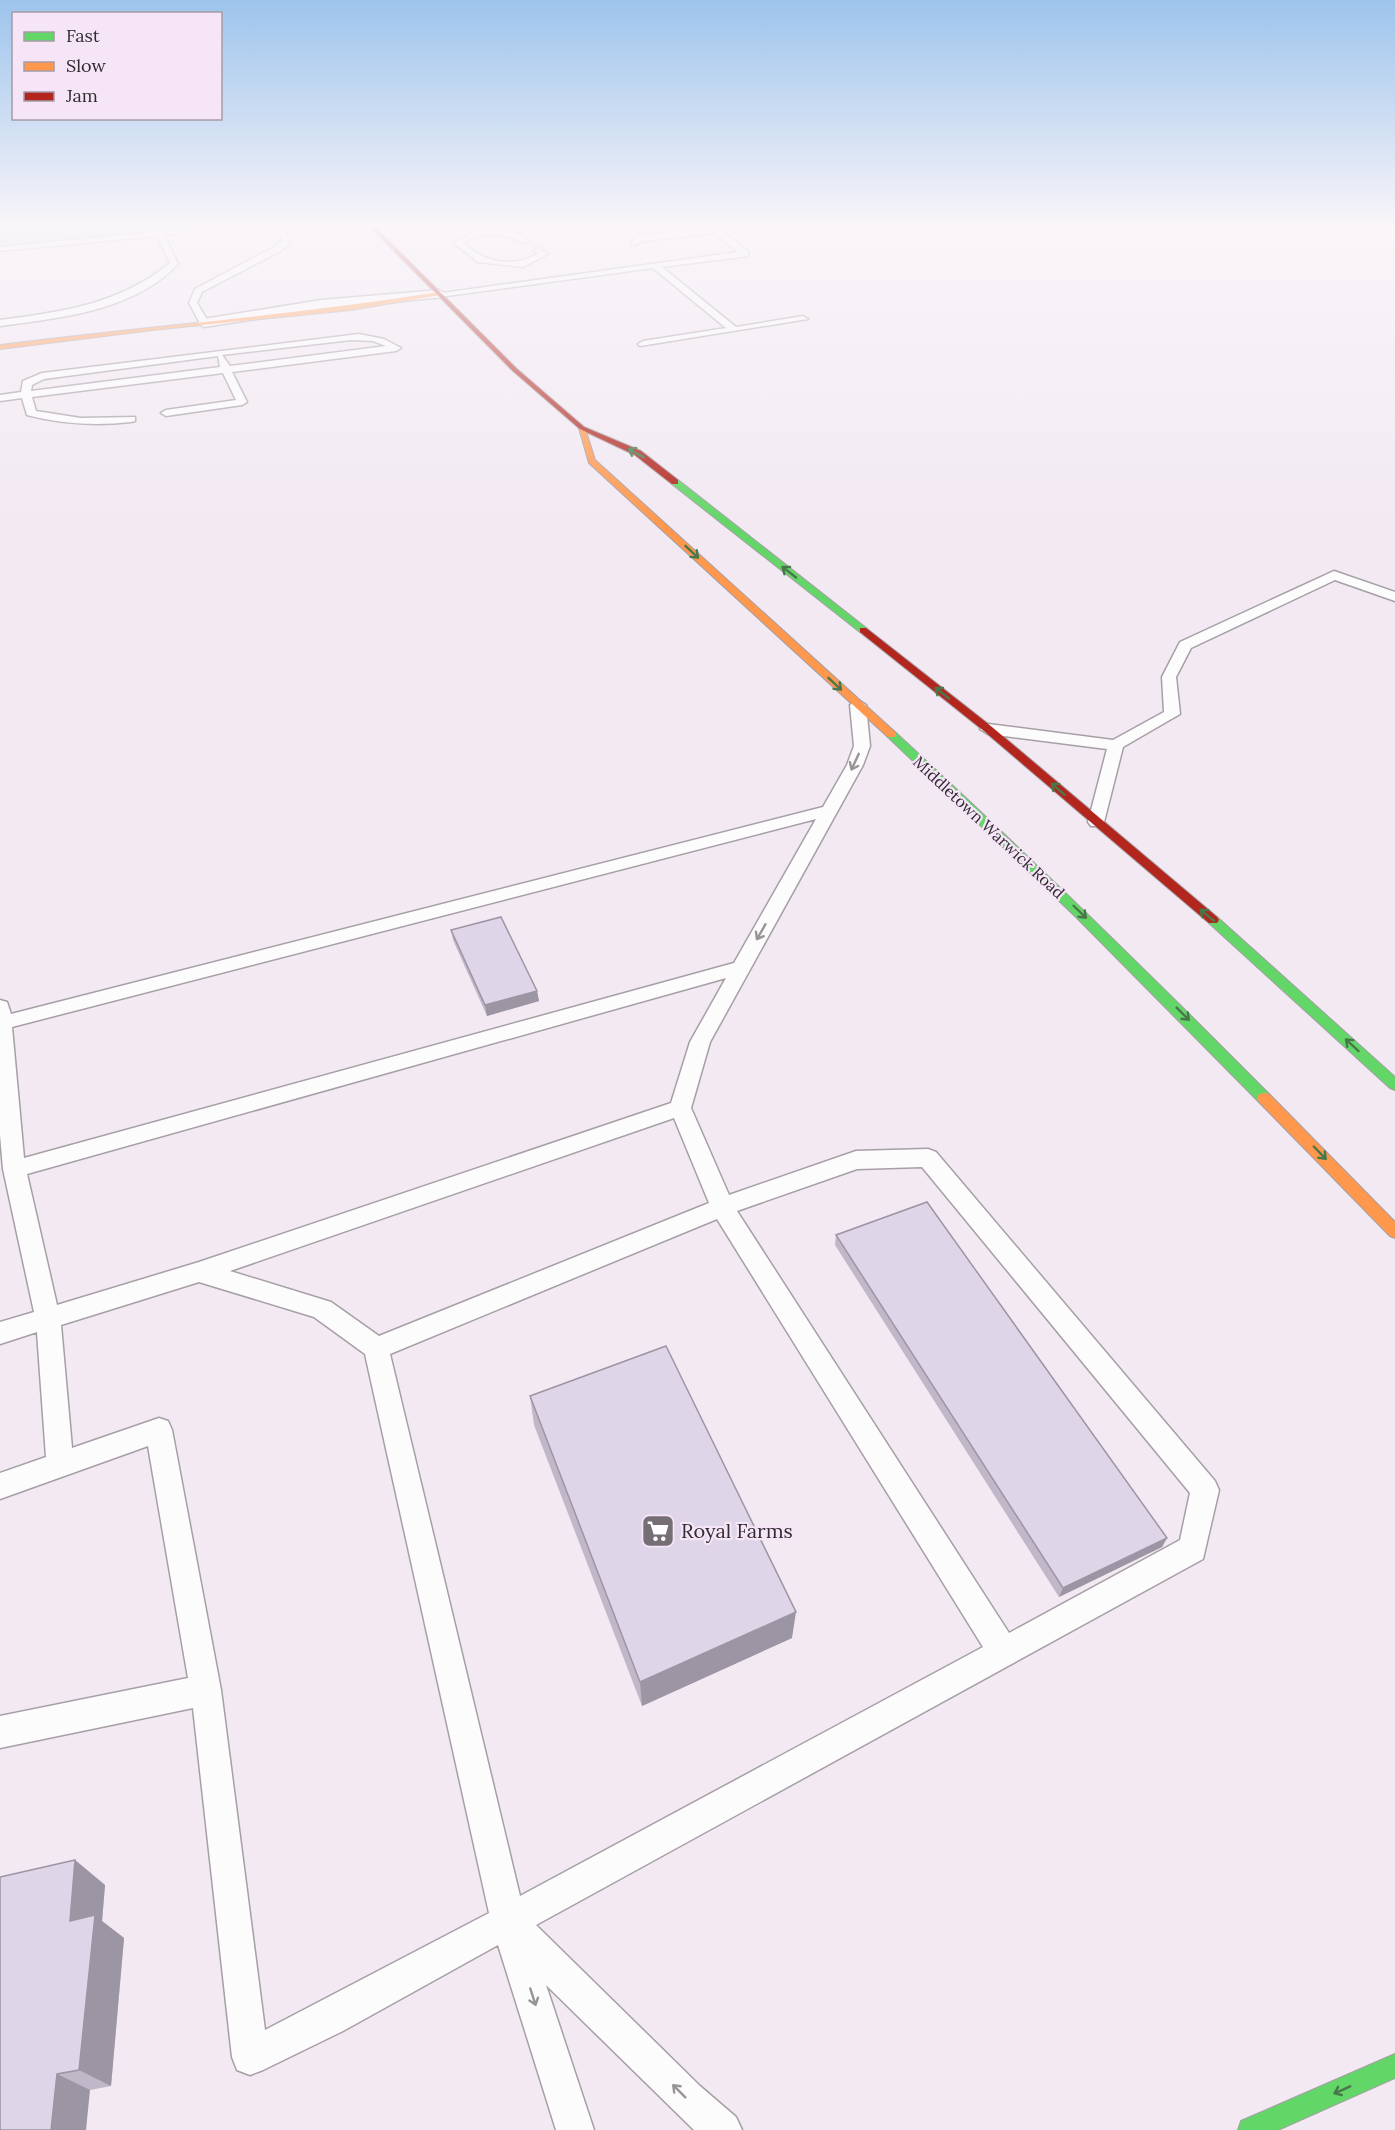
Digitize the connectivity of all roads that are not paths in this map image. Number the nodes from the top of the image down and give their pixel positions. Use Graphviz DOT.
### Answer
graph roads {
  1 [pos="184,325"];
  2 [pos="471,325"];
  3 [pos="728,325"];
  4 [pos="763,325"];
  5 [pos="734,330"];
  6 [pos="643,344"];
  7 [pos="0,347"];
  8 [pos="218,353"];
  9 [pos="228,369"];
  10 [pos="26,395"];
  11 [pos="0,398"];
  12 [pos="166,413"];
  13 [pos="131,419"];
  14 [pos="582,428"];
  15 [pos="1395,597"];
  16 [pos="858,705"];
  17 [pos="988,729"];
  18 [pos="1116,745"];
  19 [pos="830,810"];
  20 [pos="1096,822"];
  21 [pos="740,968"];
  22 [pos="1,1015"];
  23 [pos="1395,1085"];
  24 [pos="680,1108"];
  25 [pos="14,1169"];
  26 [pos="722,1207"];
  27 [pos="1395,1232"];
  28 [pos="199,1272"];
  29 [pos="48,1318"];
  30 [pos="0,1333"];
  31 [pos="376,1348"];
  32 [pos="60,1464"];
  33 [pos="0,1486"];
  34 [pos="1003,1651"];
  35 [pos="206,1690"];
  36 [pos="0,1732"];
  37 [pos="508,1921"];
  38 [pos="1395,2066"];
  39 [pos="575,2130"];
  40 [pos="723,2130"];
  41 [pos="1250,2130"];
  1 -- 7 [label="street"];
  2 -- 14 [label="street"];
  3 -- 5 [label="lane"];
  4 -- 5 [label="lane"];
  5 -- 6 [label="lane"];
  8 -- 9 [label="lane"];
  8 -- 9 [label="lane"];
  8 -- 10 [label="lane"];
  9 -- 10 [label="lane"];
  9 -- 12 [label="lane"];
  10 -- 11 [label="lane"];
  10 -- 13 [label="lane"];
  14 -- 16 [label="street, Middletown Warwick Road, one-way"];
  17 -- 14 [label="street, one-way"];
  15 -- 18 [label="lane"];
  16 -- 19 [label="lane, one-way"];
  16 -- 27 [label="street, Middletown Warwick Road, one-way"];
  17 -- 18 [label="lane"];
  20 -- 17 [label="street, one-way"];
  18 -- 20 [label="lane"];
  19 -- 21 [label="lane, one-way"];
  19 -- 22 [label="lane"];
  23 -- 20 [label="street, one-way"];
  21 -- 24 [label="lane"];
  21 -- 25 [label="lane"];
  22 -- 25 [label="lane"];
  24 -- 26 [label="lane"];
  24 -- 28 [label="lane"];
  25 -- 29 [label="lane"];
  26 -- 31 [label="lane"];
  26 -- 34 [label="lane"];
  26 -- 34 [label="lane"];
  28 -- 29 [label="lane"];
  28 -- 31 [label="lane"];
  29 -- 30 [label="lane"];
  29 -- 32 [label="lane"];
  31 -- 37 [label="lane"];
  32 -- 33 [label="lane"];
  32 -- 35 [label="lane"];
  34 -- 37 [label="lane"];
  35 -- 36 [label="lane"];
  35 -- 37 [label="lane"];
  37 -- 39 [label="lane, one-way"];
  40 -- 37 [label="lane, one-way"];
  38 -- 41 [label="street, one-way"];
}
